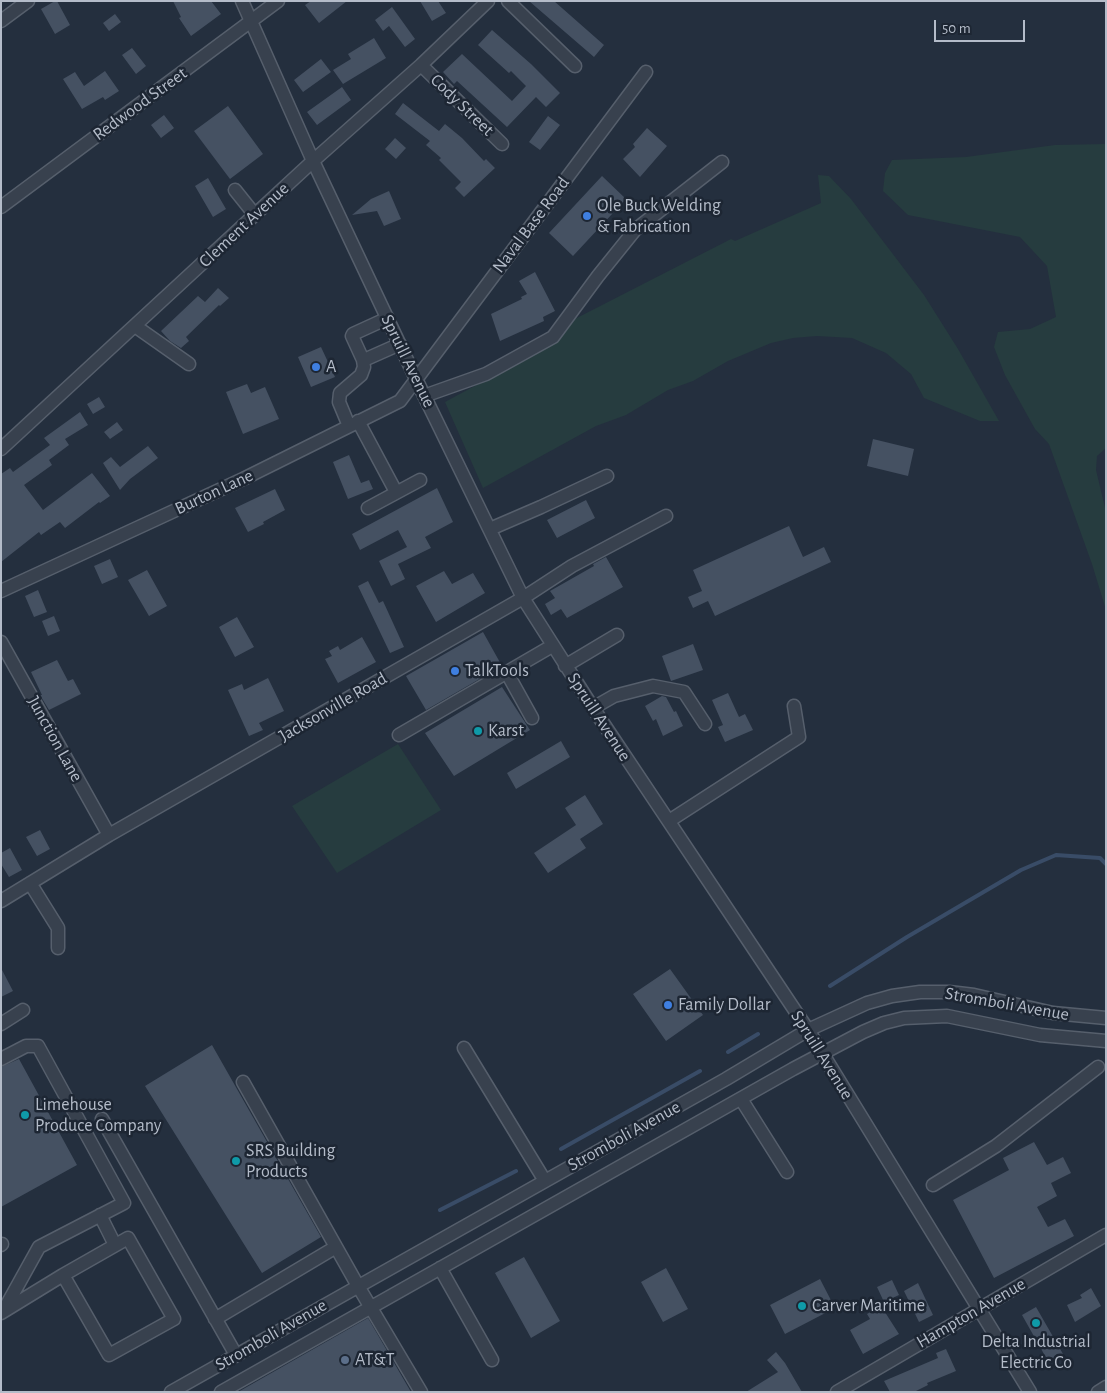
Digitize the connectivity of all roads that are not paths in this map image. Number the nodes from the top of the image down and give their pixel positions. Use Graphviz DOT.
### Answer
graph roads {
  1 [pos="28,1"];
  2 [pos="242,1"];
  3 [pos="278,1"];
  4 [pos="488,1"];
  5 [pos="508,1"];
  6 [pos="1,21"];
  7 [pos="252,21"];
  8 [pos="421,66"];
  9 [pos="575,66"];
  10 [pos="646,72"];
  11 [pos="502,144"];
  12 [pos="313,161"];
  13 [pos="722,162"];
  14 [pos="235,190"];
  15 [pos="1,207"];
  16 [pos="255,215"];
  17 [pos="388,318"];
  18 [pos="135,326"];
  19 [pos="400,344"];
  20 [pos="363,360"];
  21 [pos="189,364"];
  22 [pos="416,379"];
  23 [pos="424,396"];
  24 [pos="353,424"];
  25 [pos="1,449"];
  26 [pos="607,476"];
  27 [pos="420,480"];
  28 [pos="396,492"];
  29 [pos="368,508"];
  30 [pos="666,516"];
  31 [pos="490,529"];
  32 [pos="1,591"];
  33 [pos="523,598"];
  34 [pos="617,634"];
  35 [pos="1,642"];
  36 [pos="552,646"];
  37 [pos="565,666"];
  38 [pos="507,672"];
  39 [pos="794,706"];
  40 [pos="593,708"];
  41 [pos="532,718"];
  42 [pos="705,724"];
  43 [pos="399,735"];
  44 [pos="669,821"];
  45 [pos="109,835"];
  46 [pos="30,883"];
  47 [pos="1,901"];
  48 [pos="58,948"];
  49 [pos="23,1010"];
  50 [pos="1106,1018"];
  51 [pos="1,1024"];
  52 [pos="808,1030"];
  53 [pos="1106,1041"];
  54 [pos="464,1048"];
  55 [pos="821,1054"];
  56 [pos="1,1059"];
  57 [pos="1098,1067"];
  58 [pos="243,1082"];
  59 [pos="742,1099"];
  60 [pos="102,1119"];
  61 [pos="787,1172"];
  62 [pos="545,1181"];
  63 [pos="933,1185"];
  64 [pos="100,1215"];
  65 [pos="1106,1235"];
  66 [pos="116,1245"];
  67 [pos="336,1247"];
  68 [pos="440,1268"];
  69 [pos="63,1275"];
  70 [pos="358,1286"];
  71 [pos="371,1307"];
  72 [pos="979,1308"];
  73 [pos="2,1312"];
  74 [pos="215,1319"];
  75 [pos="236,1355"];
  76 [pos="492,1360"];
  77 [pos="1106,1387"];
  78 [pos="171,1392"];
  79 [pos="221,1392"];
  80 [pos="421,1392"];
  81 [pos="837,1392"];
  82 [pos="1030,1392"];
  83 [pos="1098,1392"];
  1 -- 6 [label="street"];
  2 -- 7 [label="street, Spruill Avenue"];
  3 -- 7 [label="street, Redwood Street"];
  4 -- 8 [label="street, Clement Avenue"];
  5 -- 9 [label="street"];
  7 -- 12 [label="street, Spruill Avenue"];
  7 -- 15 [label="street, Redwood Street"];
  8 -- 11 [label="street, Cody Street"];
  8 -- 12 [label="street, Clement Avenue"];
  10 -- 22 [label="street, Naval Base Road"];
  12 -- 16 [label="street, Clement Avenue"];
  12 -- 17 [label="street, Spruill Avenue"];
  13 -- 23 [label="street"];
  14 -- 16 [label="street"];
  16 -- 18 [label="street, Clement Avenue"];
  17 -- 19 [label="street, Spruill Avenue"];
  17 -- 20 [label="street"];
  18 -- 21 [label="street"];
  18 -- 25 [label="street, Clement Avenue"];
  19 -- 20 [label="street"];
  19 -- 22 [label="street, Spruill Avenue"];
  20 -- 24 [label="street"];
  22 -- 23 [label="street, Spruill Avenue"];
  22 -- 24 [label="street, Burton Lane"];
  23 -- 31 [label="street, Spruill Avenue"];
  24 -- 28 [label="street"];
  24 -- 32 [label="street, Burton Lane"];
  26 -- 31 [label="street"];
  27 -- 28 [label="street"];
  28 -- 29 [label="street"];
  30 -- 33 [label="street, Jacksonville Road"];
  31 -- 33 [label="street, Spruill Avenue"];
  33 -- 36 [label="street, Spruill Avenue"];
  33 -- 45 [label="street, Jacksonville Road"];
  34 -- 37 [label="street"];
  35 -- 45 [label="street, Junction Lane"];
  36 -- 37 [label="street, Spruill Avenue"];
  36 -- 38 [label="street"];
  37 -- 40 [label="street, Spruill Avenue"];
  38 -- 41 [label="street"];
  38 -- 43 [label="street"];
  39 -- 44 [label="street"];
  40 -- 42 [label="street"];
  40 -- 44 [label="street, Spruill Avenue"];
  44 -- 52 [label="street, Spruill Avenue"];
  45 -- 46 [label="street, Jacksonville Road"];
  46 -- 47 [label="street, Jacksonville Road"];
  46 -- 48 [label="street"];
  49 -- 51 [label="street"];
  50 -- 52 [label="street, Stromboli Avenue"];
  52 -- 55 [label="street, Spruill Avenue"];
  52 -- 62 [label="street, Stromboli Avenue"];
  53 -- 55 [label="street, Stromboli Avenue"];
  54 -- 62 [label="street"];
  55 -- 59 [label="street, Stromboli Avenue"];
  55 -- 72 [label="street, Spruill Avenue"];
  56 -- 64 [label="street"];
  57 -- 63 [label="street"];
  58 -- 67 [label="street"];
  59 -- 61 [label="street"];
  59 -- 68 [label="street, Stromboli Avenue"];
  60 -- 74 [label="street"];
  62 -- 70 [label="street, Stromboli Avenue"];
  64 -- 66 [label="street"];
  64 -- 73 [label="street"];
  65 -- 72 [label="street, Hampton Avenue"];
  66 -- 69 [label="street"];
  66 -- 69 [label="street"];
  67 -- 70 [label="street"];
  67 -- 74 [label="street"];
  68 -- 71 [label="street, Stromboli Avenue"];
  68 -- 76 [label="street"];
  69 -- 73 [label="street"];
  70 -- 71 [label="street"];
  70 -- 75 [label="street, Stromboli Avenue"];
  71 -- 79 [label="street, Stromboli Avenue"];
  71 -- 80 [label="street"];
  72 -- 81 [label="street, Hampton Avenue"];
  72 -- 82 [label="street, Spruill Avenue"];
  74 -- 75 [label="street"];
  75 -- 78 [label="street, Stromboli Avenue"];
  77 -- 83 [label="street"];
}
